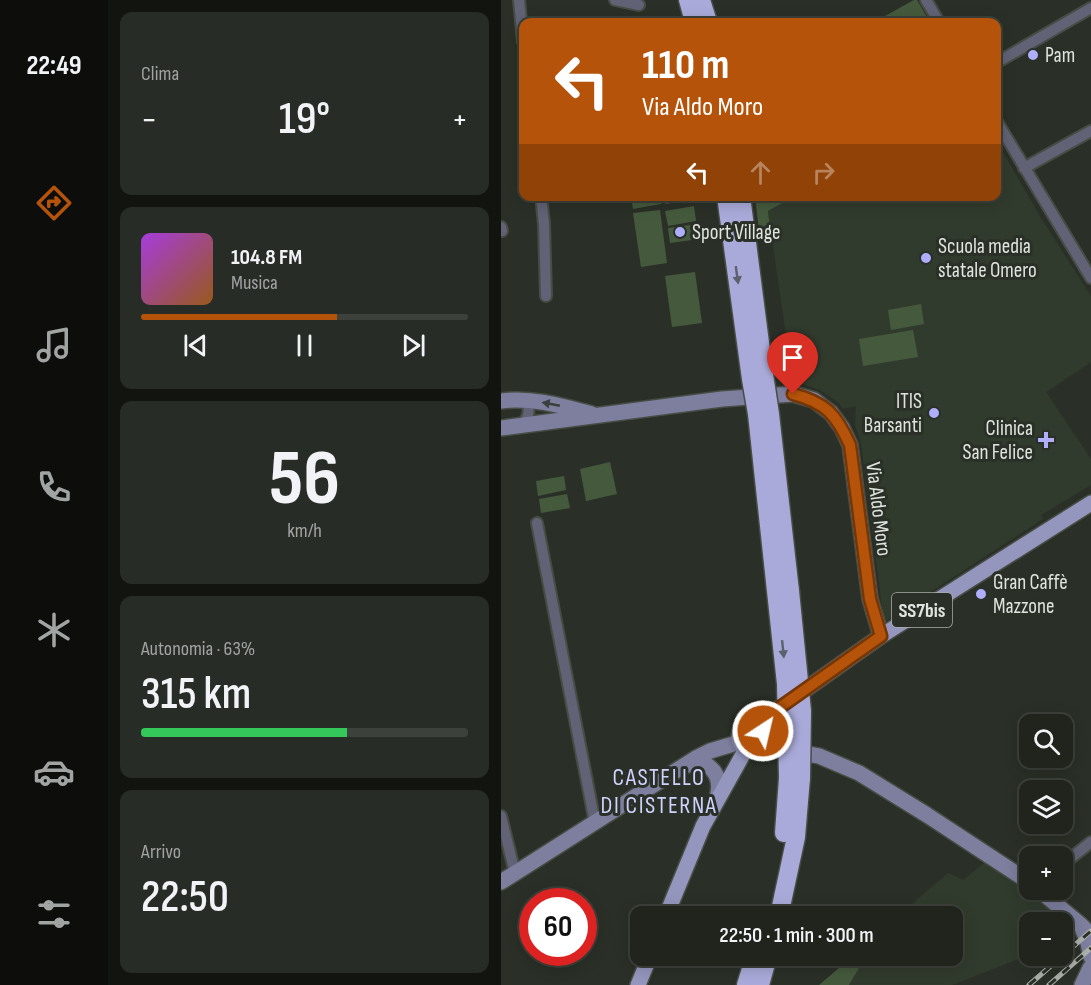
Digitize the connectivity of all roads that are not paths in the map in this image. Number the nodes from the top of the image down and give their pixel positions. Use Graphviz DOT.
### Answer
graph roads {
  1 [pos="519,0"];
  2 [pos="615,0"];
  3 [pos="688,0"];
  4 [pos="701,0"];
  5 [pos="926,0"];
  6 [pos="639,5"];
  7 [pos="1091,8"];
  8 [pos="521,18"];
  9 [pos="693,18"];
  10 [pos="707,18"];
  11 [pos="937,18"];
  12 [pos="1001,60"];
  13 [pos="1001,128"];
  14 [pos="1091,131"];
  15 [pos="1024,168"];
  16 [pos="542,201"];
  17 [pos="727,201"];
  18 [pos="741,201"];
  19 [pos="1091,278"];
  20 [pos="546,296"];
  21 [pos="758,376"];
  22 [pos="528,400"];
  23 [pos="501,401"];
  24 [pos="601,417"];
  25 [pos="520,426"];
  26 [pos="501,428"];
  27 [pos="1091,503"];
  28 [pos="537,523"];
  29 [pos="881,636"];
  30 [pos="762,734"];
  31 [pos="743,746"];
  32 [pos="680,768"];
  33 [pos="795,778"];
  34 [pos="717,798"];
  35 [pos="501,816"];
  36 [pos="595,823"];
  37 [pos="1091,842"];
  38 [pos="1073,856"];
  39 [pos="515,873"];
  40 [pos="1019,875"];
  41 [pos="501,882"];
  42 [pos="1051,900"];
  43 [pos="670,906"];
  44 [pos="768,906"];
  45 [pos="781,906"];
  46 [pos="1088,930"];
  47 [pos="1091,963"];
  48 [pos="646,966"];
  49 [pos="752,966"];
  50 [pos="765,966"];
  51 [pos="638,985"];
  52 [pos="745,985"];
  53 [pos="760,985"];
  54 [pos="1082,985"];
  1 -- 8 [label="street"];
  2 -- 6 [label="street"];
  3 -- 9 [label="highway"];
  4 -- 10 [label="highway"];
  5 -- 11 [label="street"];
  7 -- 12 [label="street"];
  13 -- 15 [label="street"];
  14 -- 15 [label="street"];
  15 -- 19 [label="street"];
  16 -- 20 [label="street"];
  17 -- 21 [label="highway, one-way"];
  18 -- 21 [label="highway"];
  21 -- 33 [label="highway, bridge"];
  22 -- 23 [label="street, Via Aldo Moro"];
  24 -- 22 [label="street, Via Aldo Moro, one-way"];
  22 -- 25 [label="street"];
  24 -- 25 [label="street, Via Aldo Moro"];
  24 -- 29 [label="street, Via Aldo Moro"];
  25 -- 26 [label="street, Via Aldo Moro"];
  27 -- 29 [label="main road, SS7bis"];
  28 -- 36 [label="street"];
  29 -- 30 [label="main road, SS7bis"];
  30 -- 31 [label="main road"];
  30 -- 31 [label="main road"];
  30 -- 40 [label="street"];
  31 -- 32 [label="street"];
  31 -- 34 [label="main road"];
  32 -- 34 [label="street"];
  32 -- 36 [label="street"];
  33 -- 44 [label="highway"];
  33 -- 45 [label="highway"];
  34 -- 43 [label="main road"];
  35 -- 39 [label="street"];
  36 -- 39 [label="street"];
  37 -- 38 [label="street"];
  39 -- 41 [label="street"];
  42 -- 46 [label="street"];
  46 -- 47 [label="street"];
  47 -- 54 [label="street"];
  48 -- 51 [label="main road"];
  49 -- 52 [label="highway"];
  50 -- 53 [label="highway"];
}
